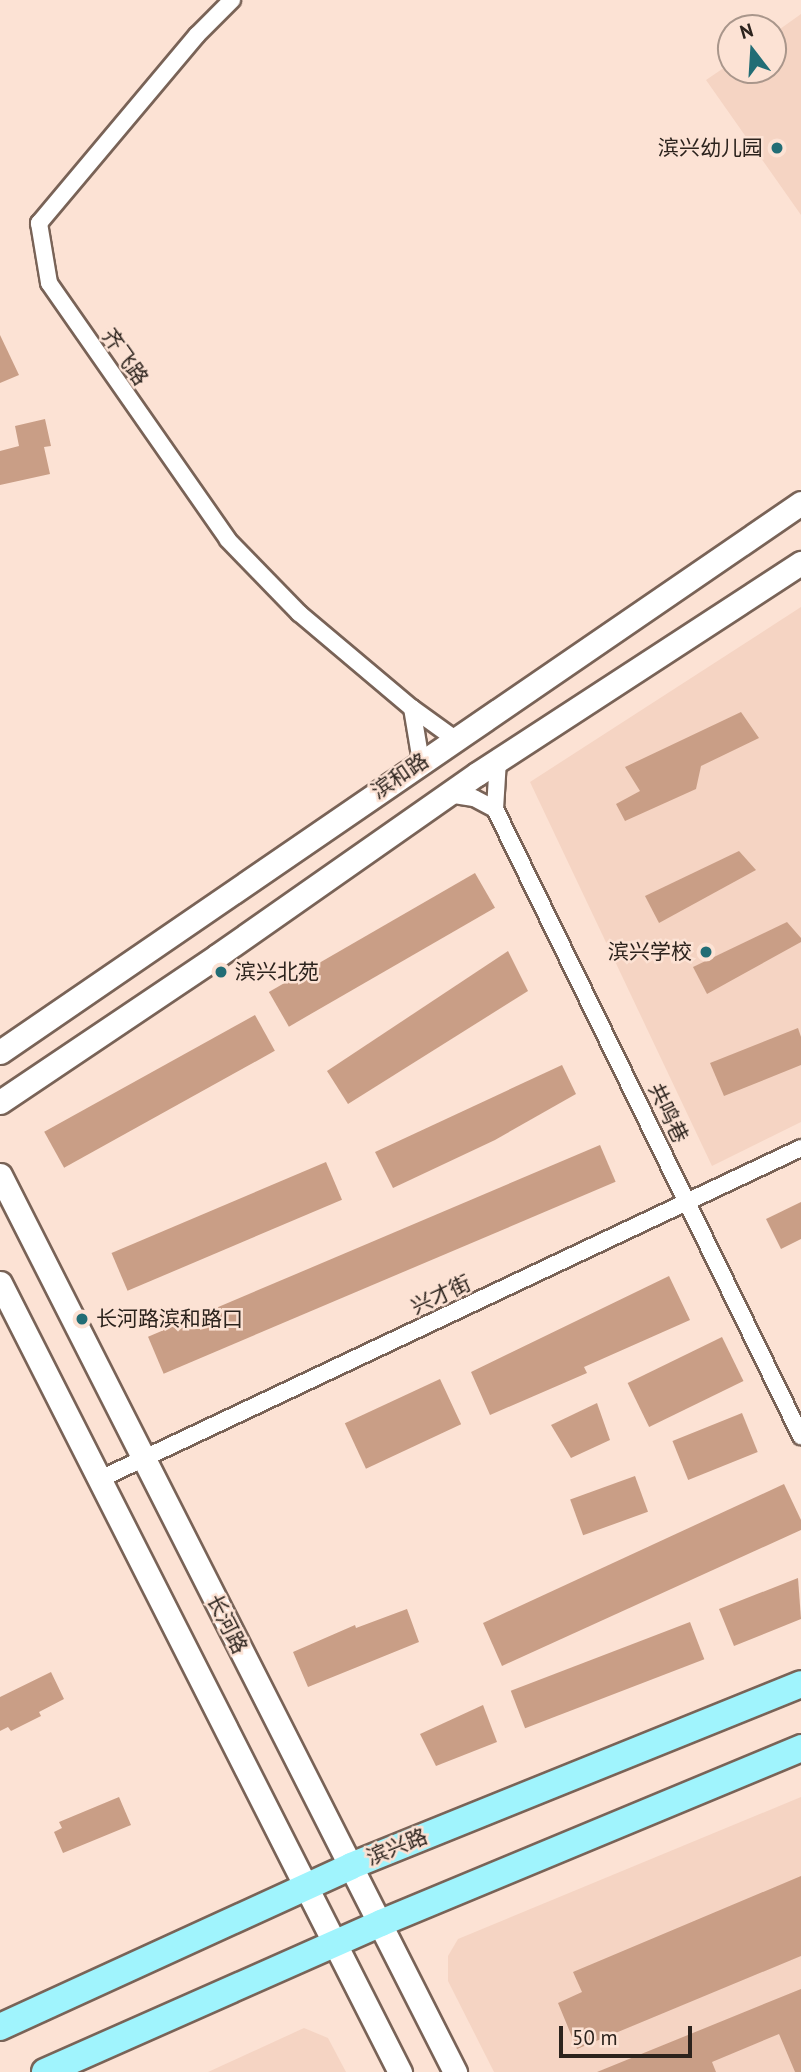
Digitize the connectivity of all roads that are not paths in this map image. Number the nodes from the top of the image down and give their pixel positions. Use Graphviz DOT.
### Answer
graph roads {
  1 [pos="232,0"];
  2 [pos="801,503"];
  3 [pos="801,563"];
  4 [pos="412,708"];
  5 [pos="455,739"];
  6 [pos="498,760"];
  7 [pos="421,762"];
  8 [pos="448,794"];
  9 [pos="495,809"];
  10 [pos="0,1052"];
  11 [pos="0,1102"];
  12 [pos="801,1148"];
  13 [pos="0,1175"];
  14 [pos="689,1202"];
  15 [pos="0,1283"];
  16 [pos="801,1436"];
  17 [pos="141,1458"];
  18 [pos="98,1480"];
  19 [pos="801,1684"];
  20 [pos="801,1748"];
  21 [pos="351,1866"];
  22 [pos="305,1887"];
  23 [pos="381,1923"];
  24 [pos="334,1946"];
  25 [pos="0,2028"];
  26 [pos="45,2072"];
  27 [pos="400,2072"];
  28 [pos="455,2072"];
  1 -- 4 [label="street, 齐飞路"];
  2 -- 5 [label="main road, 滨和路"];
  3 -- 6 [label="main road, 滨和路"];
  4 -- 5 [label="street, 齐飞路"];
  4 -- 7 [label="street"];
  5 -- 7 [label="main road, 滨和路"];
  6 -- 8 [label="main road, 滨和路"];
  6 -- 9 [label="street, 共鸣巷"];
  7 -- 10 [label="main road, 滨和路"];
  8 -- 9 [label="street"];
  8 -- 11 [label="main road, 滨和路"];
  9 -- 14 [label="street, 共鸣巷"];
  12 -- 14 [label="street, 兴才街"];
  13 -- 17 [label="main road, 长河路"];
  14 -- 16 [label="street, 共鸣巷"];
  14 -- 17 [label="street, 兴才街"];
  15 -- 18 [label="main road"];
  17 -- 18 [label="street, 兴才街"];
  17 -- 21 [label="main road, 长河路"];
  18 -- 22 [label="main road"];
  19 -- 21 [label="main road, 滨兴路"];
  20 -- 23 [label="main road"];
  21 -- 22 [label="main road, 滨兴路"];
  21 -- 23 [label="main road, 长河路"];
  22 -- 24 [label="main road"];
  22 -- 25 [label="main road, 滨兴路"];
  23 -- 24 [label="main road"];
  23 -- 28 [label="main road, 长河路"];
  24 -- 26 [label="main road"];
  24 -- 27 [label="main road"];
}
